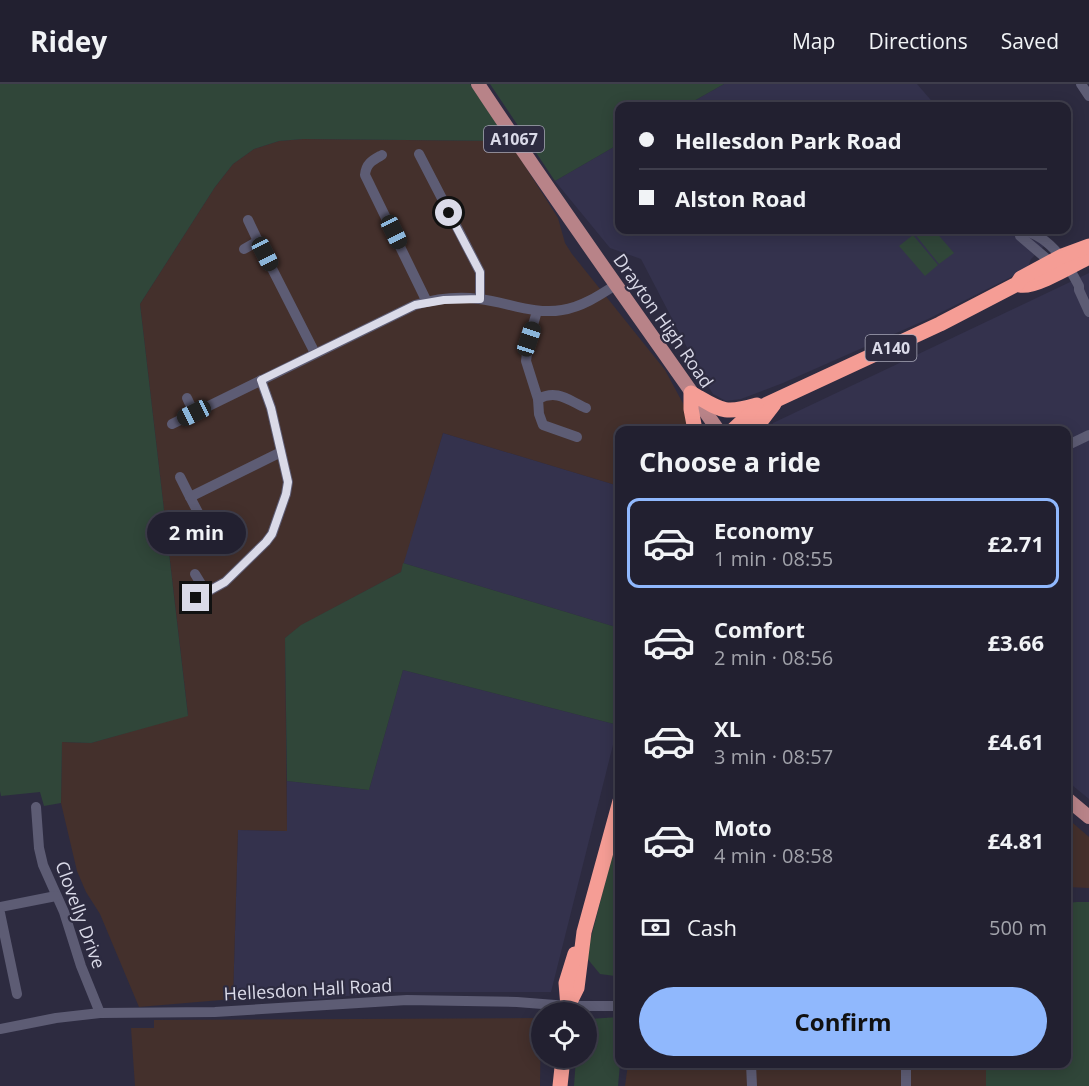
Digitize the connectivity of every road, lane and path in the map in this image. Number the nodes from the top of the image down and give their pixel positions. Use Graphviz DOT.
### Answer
graph roads {
  1 [pos="478,84"];
  2 [pos="1081,84"];
  3 [pos="1089,96"];
  4 [pos="419,154"];
  5 [pos="382,155"];
  6 [pos="248,220"];
  7 [pos="1019,234"];
  8 [pos="258,241"];
  9 [pos="1089,246"];
  10 [pos="244,249"];
  11 [pos="1089,257"];
  12 [pos="1061,264"];
  13 [pos="617,285"];
  14 [pos="480,299"];
  15 [pos="427,302"];
  16 [pos="537,311"];
  17 [pos="1089,312"];
  18 [pos="315,353"];
  19 [pos="261,380"];
  20 [pos="692,393"];
  21 [pos="187,398"];
  22 [pos="538,399"];
  23 [pos="777,400"];
  24 [pos="586,408"];
  25 [pos="194,413"];
  26 [pos="172,424"];
  27 [pos="694,426"];
  28 [pos="715,426"];
  29 [pos="738,426"];
  30 [pos="757,426"];
  31 [pos="1089,435"];
  32 [pos="577,437"];
  33 [pos="1071,444"];
  34 [pos="281,452"];
  35 [pos="180,477"];
  36 [pos="190,497"];
  37 [pos="202,520"];
  38 [pos="195,574"];
  39 [pos="1071,802"];
  40 [pos="36,807"];
  41 [pos="1089,818"];
  42 [pos="615,819"];
  43 [pos="57,896"];
  44 [pos="0,907"];
  45 [pos="0,913"];
  46 [pos="17,994"];
  47 [pos="567,1002"];
  48 [pos="531,1006"];
  49 [pos="615,1006"];
  50 [pos="597,1007"];
  51 [pos="100,1013"];
  52 [pos="0,1029"];
  53 [pos="562,1068"];
  54 [pos="751,1068"];
  55 [pos="906,1068"];
  56 [pos="560,1086"];
  57 [pos="752,1086"];
  58 [pos="906,1086"];
  1 -- 13 [label="main road, Drayton High Road / A1067"];
  2 -- 3 [label="street"];
  4 -- 14 [label="street"];
  5 -- 15 [label="street"];
  6 -- 8 [label="street"];
  7 -- 12 [label="street"];
  8 -- 10 [label="street"];
  8 -- 18 [label="street"];
  9 -- 12 [label="highway, A140"];
  11 -- 12 [label="highway, A140"];
  12 -- 17 [label="street"];
  12 -- 23 [label="highway, A140"];
  13 -- 16 [label="street"];
  13 -- 20 [label="main road, Drayton High Road / A1067"];
  14 -- 15 [label="street"];
  14 -- 16 [label="street"];
  15 -- 18 [label="street"];
  16 -- 22 [label="street"];
  18 -- 19 [label="street"];
  19 -- 25 [label="street"];
  19 -- 34 [label="street"];
  20 -- 23 [label="highway, A1067"];
  20 -- 27 [label="highway"];
  20 -- 28 [label="main road, Drayton High Road / A1067"];
  21 -- 25 [label="street"];
  22 -- 24 [label="street"];
  22 -- 32 [label="street"];
  23 -- 29 [label="highway, A140"];
  23 -- 30 [label="highway, A140"];
  25 -- 26 [label="street"];
  31 -- 33 [label="street"];
  34 -- 36 [label="street"];
  34 -- 38 [label="street"];
  35 -- 36 [label="street"];
  36 -- 37 [label="street"];
  39 -- 41 [label="main road"];
  40 -- 43 [label="street, Clovelly Drive"];
  42 -- 47 [label="highway"];
  43 -- 44 [label="street"];
  43 -- 51 [label="street, Clovelly Drive"];
  45 -- 46 [label="street"];
  48 -- 51 [label="street, Hellesdon Hall Road"];
  49 -- 50 [label="street, Hellesdon Hall Road"];
  51 -- 52 [label="street, Hellesdon Hall Road"];
  53 -- 56 [label="highway"];
  54 -- 57 [label="street"];
  55 -- 58 [label="street"];
}
